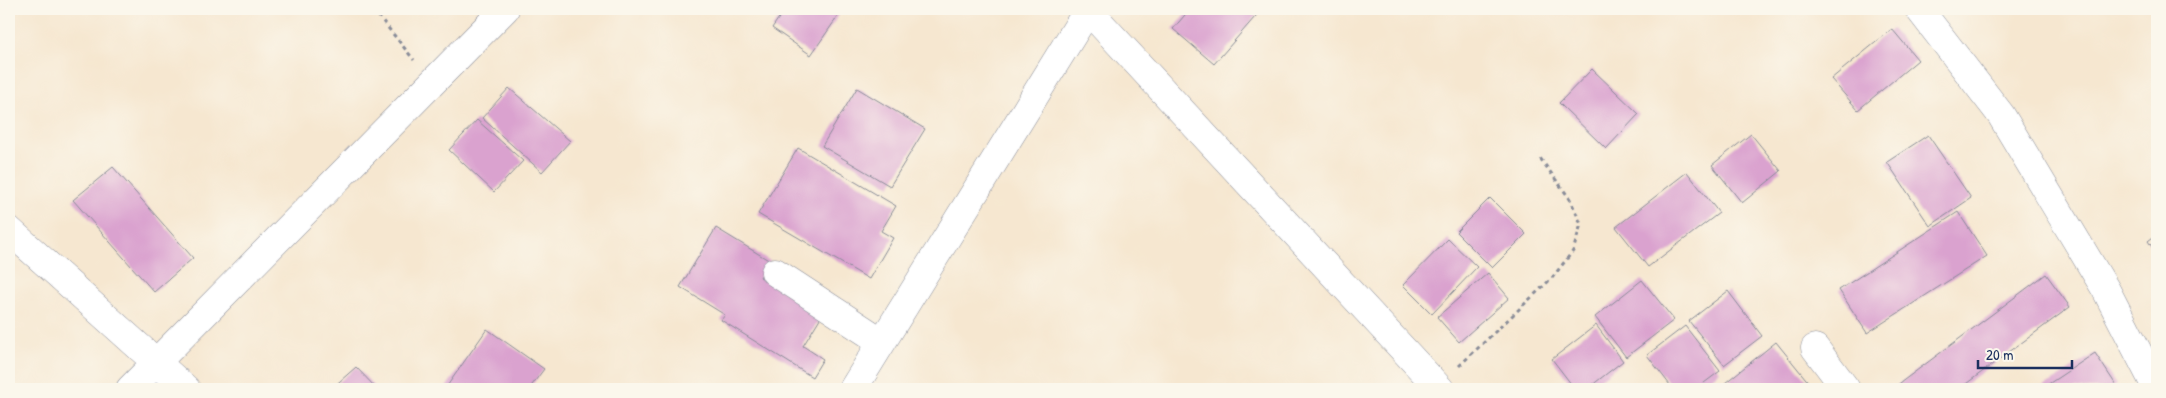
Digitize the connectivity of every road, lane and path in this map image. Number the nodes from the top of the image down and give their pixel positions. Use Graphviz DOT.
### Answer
graph roads {
  1 [pos="373,9"];
  2 [pos="505,9"];
  3 [pos="1087,9"];
  4 [pos="1919,9"];
  5 [pos="432,82"];
  6 [pos="1540,158"];
  7 [pos="9,230"];
  8 [pos="775,272"];
  9 [pos="882,342"];
  10 [pos="1815,348"];
  11 [pos="156,362"];
  12 [pos="1439,388"];
  13 [pos="130,389"];
  14 [pos="186,389"];
  15 [pos="853,389"];
  16 [pos="1846,389"];
  17 [pos="2157,389"];
  1 -- 5 [label="path"];
  2 -- 5 [label="street"];
  3 -- 9 [label="street"];
  3 -- 12 [label="street"];
  4 -- 17 [label="street"];
  5 -- 11 [label="street"];
  6 -- 12 [label="path"];
  7 -- 11 [label="street"];
  8 -- 9 [label="street"];
  9 -- 15 [label="street"];
  10 -- 16 [label="street"];
  11 -- 13 [label="street"];
  11 -- 14 [label="street"];
}
